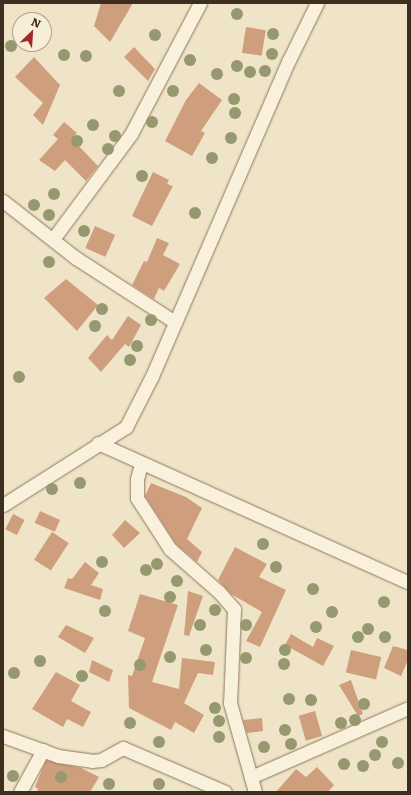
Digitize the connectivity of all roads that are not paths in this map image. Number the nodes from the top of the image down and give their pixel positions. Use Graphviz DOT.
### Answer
graph roads {
  1 [pos="200,3"];
  2 [pos="317,3"];
  3 [pos="3,201"];
  4 [pos="53,239"];
  5 [pos="175,322"];
  6 [pos="98,443"];
  7 [pos="141,464"];
  8 [pos="3,506"];
  9 [pos="408,582"];
  10 [pos="408,708"];
  11 [pos="3,736"];
  12 [pos="43,750"];
  13 [pos="251,777"];
  14 [pos="20,792"];
  15 [pos="225,792"];
  16 [pos="255,792"];
  1 -- 4 [label="street"];
  2 -- 5 [label="street"];
  3 -- 4 [label="street"];
  4 -- 5 [label="street"];
  5 -- 6 [label="street"];
  6 -- 7 [label="street"];
  6 -- 8 [label="street"];
  7 -- 9 [label="street"];
  7 -- 13 [label="street"];
  10 -- 13 [label="street"];
  11 -- 12 [label="street"];
  12 -- 14 [label="street"];
  12 -- 15 [label="street"];
  13 -- 16 [label="street"];
}
